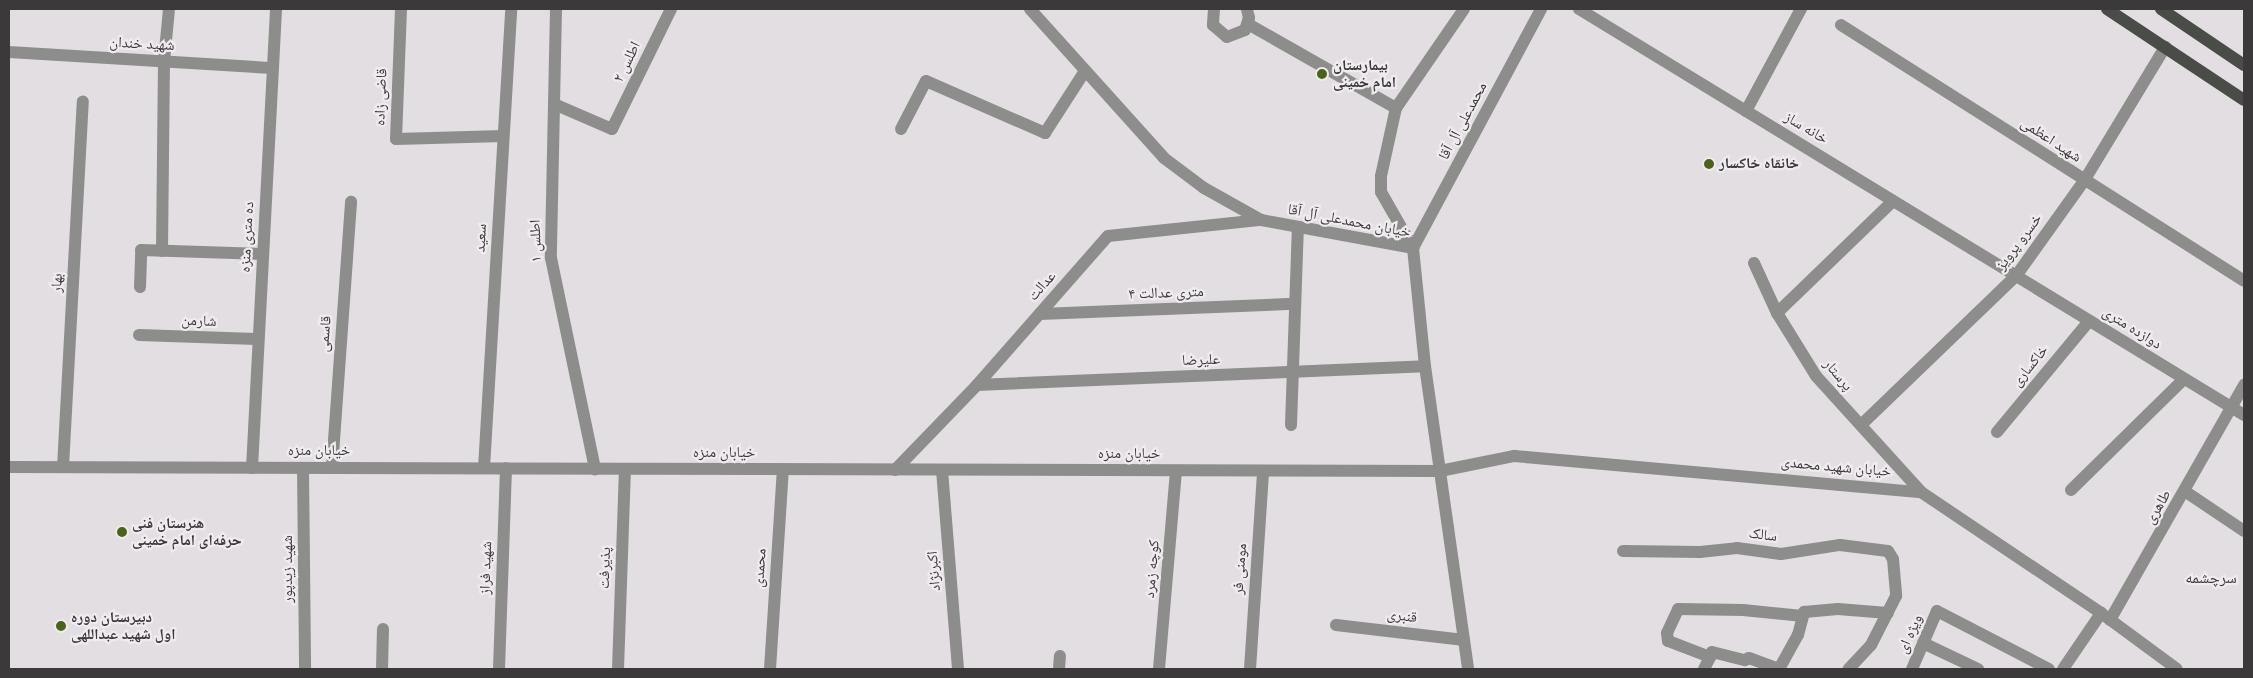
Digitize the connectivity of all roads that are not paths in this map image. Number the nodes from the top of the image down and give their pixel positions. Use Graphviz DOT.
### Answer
graph roads {
  1 [pos="168,9"];
  2 [pos="276,9"];
  3 [pos="401,9"];
  4 [pos="511,9"];
  5 [pos="556,9"];
  6 [pos="671,9"];
  7 [pos="1030,9"];
  8 [pos="1214,9"];
  9 [pos="1247,9"];
  10 [pos="1464,9"];
  11 [pos="1541,9"];
  12 [pos="1579,9"];
  13 [pos="1801,9"];
  14 [pos="2108,9"];
  15 [pos="2161,9"];
  16 [pos="1248,24"];
  17 [pos="1841,25"];
  18 [pos="2165,47"];
  19 [pos="9,52"];
  20 [pos="164,61"];
  21 [pos="2244,65"];
  22 [pos="272,68"];
  23 [pos="1085,71"];
  24 [pos="2244,100"];
  25 [pos="83,102"];
  26 [pos="554,104"];
  27 [pos="1396,108"];
  28 [pos="1746,111"];
  29 [pos="901,129"];
  30 [pos="504,136"];
  31 [pos="2084,181"];
  32 [pos="1893,201"];
  33 [pos="351,202"];
  34 [pos="1261,220"];
  35 [pos="1298,227"];
  36 [pos="1413,248"];
  37 [pos="162,251"];
  38 [pos="263,254"];
  39 [pos="1754,263"];
  40 [pos="2016,276"];
  41 [pos="2244,281"];
  42 [pos="140,287"];
  43 [pos="1294,304"];
  44 [pos="1777,313"];
  45 [pos="1040,314"];
  46 [pos="2089,320"];
  47 [pos="139,335"];
  48 [pos="258,340"];
  49 [pos="1425,366"];
  50 [pos="1292,372"];
  51 [pos="2184,379"];
  52 [pos="2244,385"];
  53 [pos="977,386"];
  54 [pos="2232,408"];
  55 [pos="2244,416"];
  56 [pos="1291,425"];
  57 [pos="1861,425"];
  58 [pos="1997,432"];
  59 [pos="9,467"];
  60 [pos="63,467"];
  61 [pos="252,468"];
  62 [pos="303,468"];
  63 [pos="332,468"];
  64 [pos="484,468"];
  65 [pos="506,468"];
  66 [pos="595,469"];
  67 [pos="625,469"];
  68 [pos="783,469"];
  69 [pos="895,470"];
  70 [pos="942,470"];
  71 [pos="1176,471"];
  72 [pos="1263,471"];
  73 [pos="1440,471"];
  74 [pos="2071,490"];
  75 [pos="1921,492"];
  76 [pos="2186,492"];
  77 [pos="2244,531"];
  78 [pos="1623,551"];
  79 [pos="1888,613"];
  80 [pos="1803,616"];
  81 [pos="2106,617"];
  82 [pos="1336,625"];
  83 [pos="383,629"];
  84 [pos="1464,640"];
  85 [pos="1923,643"];
  86 [pos="1060,656"];
  87 [pos="1710,657"];
  88 [pos="305,669"];
  89 [pos="382,669"];
  90 [pos="498,669"];
  91 [pos="618,669"];
  92 [pos="770,669"];
  93 [pos="958,669"];
  94 [pos="1059,669"];
  95 [pos="1159,669"];
  96 [pos="1250,669"];
  97 [pos="1468,669"];
  98 [pos="1704,669"];
  99 [pos="1849,669"];
  100 [pos="1912,669"];
  101 [pos="1978,669"];
  102 [pos="2049,669"];
  103 [pos="2063,669"];
  104 [pos="2177,669"];
  1 -- 20 [label="street"];
  2 -- 22 [label="street, ده متری منزه"];
  3 -- 30 [label="street, قاضی زاده"];
  4 -- 30 [label="street, سعید"];
  5 -- 26 [label="street, اطلس ۱"];
  6 -- 26 [label="street, اطلس ۲"];
  7 -- 23 [label="street, خیابان محمدعلی آل آقا"];
  8 -- 16 [label="street"];
  9 -- 16 [label="street"];
  10 -- 27 [label="street"];
  11 -- 36 [label="street, محمدعلی آل آقا"];
  12 -- 28 [label="street, خانه ساز"];
  13 -- 28 [label="street"];
  14 -- 18 [label="main road"];
  15 -- 21 [label="main road"];
  16 -- 27 [label="street"];
  17 -- 31 [label="street, شهید اعظمی"];
  18 -- 24 [label="main road"];
  18 -- 31 [label="street, خسرو پرویز"];
  19 -- 20 [label="street, شهید خندان"];
  20 -- 22 [label="street, شهید خندان"];
  20 -- 37 [label="street"];
  22 -- 38 [label="street, ده متری منزه"];
  23 -- 29 [label="street"];
  23 -- 34 [label="street, خیابان محمدعلی آل آقا"];
  25 -- 60 [label="street, بهار"];
  26 -- 66 [label="street, اطلس ۱"];
  27 -- 36 [label="street"];
  28 -- 32 [label="street, خانه ساز"];
  30 -- 64 [label="street, سعید"];
  31 -- 40 [label="street, خسرو پرویز"];
  31 -- 41 [label="street, شهید اعظمی"];
  32 -- 40 [label="street, خانه ساز"];
  32 -- 44 [label="street"];
  33 -- 63 [label="street, قاسمی"];
  34 -- 35 [label="street, خیابان محمدعلی آل آقا"];
  34 -- 45 [label="street, عدالت"];
  35 -- 36 [label="street, خیابان محمدعلی آل آقا"];
  35 -- 43 [label="street"];
  36 -- 49 [label="street, خیابان محمدعلی آل آقا"];
  37 -- 38 [label="street"];
  37 -- 42 [label="street"];
  38 -- 48 [label="street, ده متری منزه"];
  39 -- 44 [label="street, پرستار"];
  40 -- 46 [label="street, دوازده متری"];
  40 -- 57 [label="street, خسرو پرویز"];
  43 -- 45 [label="street, ۴ متری عدالت"];
  43 -- 50 [label="street"];
  44 -- 57 [label="street, پرستار"];
  45 -- 53 [label="street, عدالت"];
  46 -- 51 [label="street, دوازده متری"];
  46 -- 58 [label="street, خاکساری"];
  47 -- 48 [label="street, شارمن"];
  48 -- 61 [label="street, ده متری منزه"];
  49 -- 50 [label="street, علیرضا"];
  49 -- 73 [label="street, خیابان محمدعلی آل آقا"];
  50 -- 53 [label="street, علیرضا"];
  50 -- 56 [label="street"];
  51 -- 54 [label="street, دوازده متری"];
  51 -- 74 [label="street"];
  52 -- 54 [label="street, طاهری"];
  53 -- 69 [label="street, عدالت"];
  54 -- 55 [label="street, دوازده متری"];
  54 -- 76 [label="street, طاهری"];
  57 -- 75 [label="street, پرستار"];
  59 -- 60 [label="street, خیابان منزه"];
  60 -- 61 [label="street, خیابان منزه"];
  61 -- 62 [label="street, خیابان منزه"];
  62 -- 63 [label="street, خیابان منزه"];
  62 -- 88 [label="street, شهید زیدپور"];
  63 -- 64 [label="street, خیابان منزه"];
  64 -- 65 [label="street, خیابان منزه"];
  65 -- 66 [label="street, خیابان منزه"];
  65 -- 90 [label="street, شهید فراز"];
  66 -- 67 [label="street, خیابان منزه"];
  67 -- 68 [label="street, خیابان منزه"];
  67 -- 91 [label="street, پذیرفت"];
  68 -- 69 [label="street, خیابان منزه"];
  68 -- 92 [label="street, محمدی"];
  69 -- 70 [label="street, خیابان منزه"];
  70 -- 71 [label="street, خیابان منزه"];
  70 -- 93 [label="street, اکبرنژاد"];
  71 -- 72 [label="street, خیابان منزه"];
  71 -- 95 [label="street, کوچه زمرد"];
  72 -- 73 [label="street, خیابان منزه"];
  72 -- 96 [label="street, مومنی فر"];
  73 -- 75 [label="street, خیابان شهید محمدی"];
  73 -- 84 [label="street, خیابان محمدعلی آل آقا"];
  75 -- 81 [label="street, خیابان شهید محمدی"];
  76 -- 77 [label="street"];
  76 -- 81 [label="street, طاهری"];
  78 -- 79 [label="street, سالک"];
  79 -- 80 [label="street"];
  79 -- 99 [label="street"];
  80 -- 87 [label="street"];
  80 -- 87 [label="street"];
  81 -- 103 [label="street, طاهری"];
  81 -- 104 [label="street, خیابان شهید محمدی"];
  82 -- 84 [label="street, قنبری"];
  83 -- 89 [label="street"];
  84 -- 97 [label="street, خیابان محمدعلی آل آقا"];
  85 -- 100 [label="street, ویژه ای"];
  85 -- 101 [label="street"];
  85 -- 102 [label="street, ویژه ای"];
  86 -- 94 [label="street"];
  87 -- 98 [label="street"];
}
